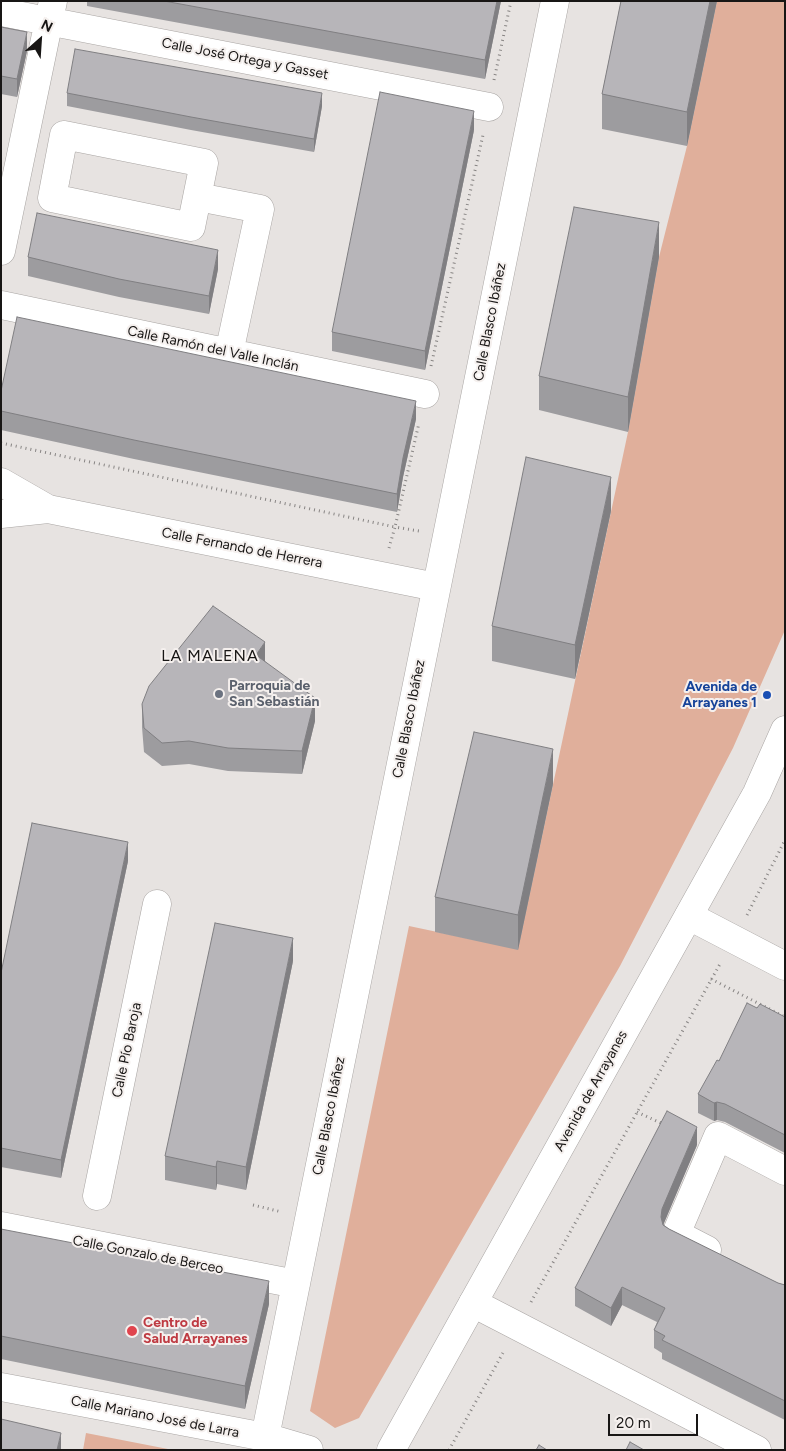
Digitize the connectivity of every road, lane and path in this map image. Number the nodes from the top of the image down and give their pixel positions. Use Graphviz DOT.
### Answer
graph roads {
  1 [pos="555,1"];
  2 [pos="50,11"];
  3 [pos="1,12"];
  4 [pos="489,107"];
  5 [pos="10,161"];
  6 [pos="57,170"];
  7 [pos="198,197"];
  8 [pos="1,251"];
  9 [pos="1,305"];
  10 [pos="229,353"];
  11 [pos="425,394"];
  12 [pos="1,482"];
  13 [pos="48,509"];
  14 [pos="1,514"];
  15 [pos="436,587"];
  16 [pos="785,730"];
  17 [pos="785,840"];
  18 [pos="157,904"];
  19 [pos="689,916"];
  20 [pos="733,939"];
  21 [pos="785,966"];
  22 [pos="711,979"];
  23 [pos="785,1017"];
  24 [pos="637,1112"];
  25 [pos="671,1128"];
  26 [pos="785,1171"];
  27 [pos="97,1196"];
  28 [pos="1,1226"];
  29 [pos="726,1259"];
  30 [pos="296,1284"];
  31 [pos="473,1303"];
  32 [pos="518,1326"];
  33 [pos="1,1387"];
  34 [pos="265,1438"];
  35 [pos="309,1450"];
  36 [pos="391,1450"];
  37 [pos="449,1450"];
  38 [pos="757,1450"];
  1 -- 15 [label="street, Calle Blasco Ibáñez"];
  2 -- 3 [label="street, Calle José Ortega y Gasset"];
  2 -- 4 [label="street, Calle José Ortega y Gasset"];
  2 -- 5 [label="street"];
  5 -- 6 [label="street"];
  5 -- 8 [label="street"];
  6 -- 7 [label="street"];
  6 -- 7 [label="street"];
  7 -- 10 [label="street"];
  9 -- 10 [label="street, Calle Ramón del Valle Inclán"];
  10 -- 11 [label="street, Calle Ramón del Valle Inclán"];
  12 -- 13 [label="street, Calle Fernando de Herrera"];
  13 -- 14 [label="street, Calle Fernando de Herrera"];
  13 -- 15 [label="street, Calle Fernando de Herrera"];
  15 -- 30 [label="street, Calle Blasco Ibáñez"];
  16 -- 19 [label="street, Avenida de Arrayanes"];
  17 -- 20 [label="path"];
  18 -- 27 [label="street, Calle Pío Baroja"];
  19 -- 20 [label="street"];
  19 -- 31 [label="street, Avenida de Arrayanes"];
  20 -- 21 [label="street"];
  20 -- 22 [label="path"];
  22 -- 23 [label="path"];
  22 -- 24 [label="path"];
  24 -- 25 [label="path"];
  24 -- 32 [label="path"];
  26 -- 29 [label="street"];
  28 -- 30 [label="street, Calle Gonzalo de Berceo"];
  30 -- 34 [label="street, Calle Blasco Ibáñez"];
  31 -- 32 [label="street"];
  31 -- 36 [label="street, Avenida de Arrayanes"];
  32 -- 37 [label="path"];
  32 -- 38 [label="street"];
  33 -- 34 [label="street, Calle Mariano José de Larra"];
  34 -- 35 [label="street, Calle Mariano José de Larra"];
}
